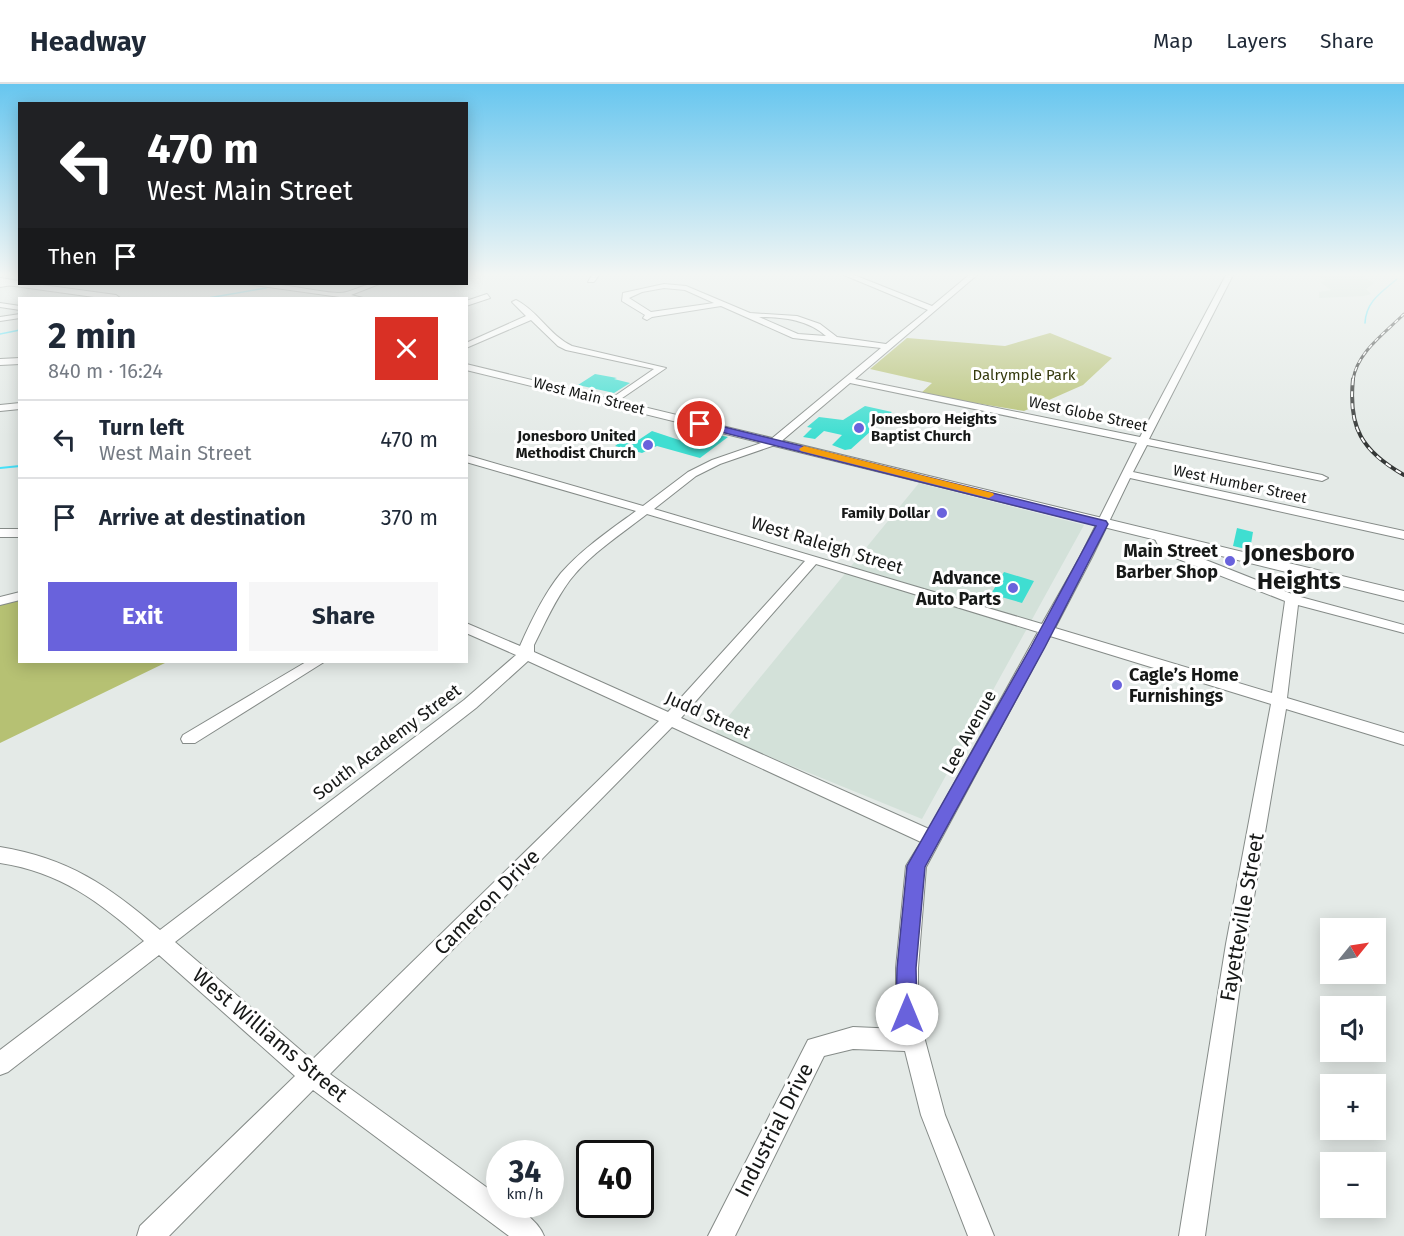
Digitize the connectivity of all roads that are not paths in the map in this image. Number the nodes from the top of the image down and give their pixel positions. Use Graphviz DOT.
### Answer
graph roads {
  1 [pos="505,329"];
  2 [pos="545,329"];
  3 [pos="780,329"];
  4 [pos="821,329"];
  5 [pos="910,329"];
  6 [pos="1202,329"];
  7 [pos="835,340"];
  8 [pos="468,345"];
  9 [pos="888,347"];
  10 [pos="18,361"];
  11 [pos="0,362"];
  12 [pos="468,367"];
  13 [pos="849,380"];
  14 [pos="612,402"];
  15 [pos="18,406"];
  16 [pos="0,408"];
  17 [pos="1144,441"];
  18 [pos="774,442"];
  19 [pos="468,459"];
  20 [pos="1126,474"];
  21 [pos="1322,478"];
  22 [pos="645,509"];
  23 [pos="1102,524"];
  24 [pos="0,533"];
  25 [pos="18,533"];
  26 [pos="1404,535"];
  27 [pos="1160,537"];
  28 [pos="813,559"];
  29 [pos="18,596"];
  30 [pos="1404,596"];
  31 [pos="1292,599"];
  32 [pos="0,601"];
  33 [pos="468,628"];
  34 [pos="1404,629"];
  35 [pos="1047,631"];
  36 [pos="526,654"];
  37 [pos="314,663"];
  38 [pos="1279,702"];
  39 [pos="670,720"];
  40 [pos="1404,739"];
  41 [pos="189,740"];
  42 [pos="933,839"];
  43 [pos="0,855"];
  44 [pos="160,940"];
  45 [pos="913,1041"];
  46 [pos="0,1064"];
  47 [pos="313,1076"];
  48 [pos="150,1236"];
  49 [pos="531,1236"];
  50 [pos="721,1236"];
  51 [pos="981,1236"];
  52 [pos="1192,1236"];
  1 -- 8 [label="street"];
  2 -- 14 [label="street"];
  3 -- 7 [label="street"];
  4 -- 7 [label="street"];
  5 -- 9 [label="street"];
  6 -- 17 [label="street, Lee Avenue"];
  7 -- 9 [label="street"];
  9 -- 13 [label="street"];
  10 -- 11 [label="street"];
  12 -- 14 [label="main road, West Main Street"];
  13 -- 17 [label="street, West Globe Street"];
  13 -- 18 [label="street"];
  14 -- 18 [label="main road, West Main Street"];
  15 -- 16 [label="street"];
  17 -- 20 [label="street, Lee Avenue"];
  17 -- 21 [label="street, West Globe Street"];
  18 -- 22 [label="street, South Academy Street"];
  18 -- 23 [label="main road, West Main Street"];
  19 -- 22 [label="street, West Raleigh Street"];
  20 -- 23 [label="street, Lee Avenue"];
  20 -- 26 [label="street, West Humber Street"];
  22 -- 28 [label="street, West Raleigh Street"];
  22 -- 36 [label="street, South Academy Street"];
  23 -- 27 [label="main road, West Main Street"];
  23 -- 35 [label="street, Lee Avenue"];
  24 -- 25 [label="street"];
  27 -- 30 [label="main road, West Main Street"];
  27 -- 31 [label="street"];
  28 -- 35 [label="street, West Raleigh Street"];
  28 -- 39 [label="street, Cameron Drive"];
  29 -- 32 [label="street"];
  31 -- 34 [label="street"];
  31 -- 38 [label="street, Fayetteville Street"];
  33 -- 36 [label="street, Judd Street"];
  35 -- 38 [label="street, West Raleigh Street"];
  35 -- 42 [label="street, Lee Avenue"];
  36 -- 39 [label="street, Judd Street"];
  36 -- 44 [label="street, South Academy Street"];
  37 -- 41 [label="street"];
  38 -- 40 [label="street, West Raleigh Street"];
  38 -- 52 [label="street, Fayetteville Street"];
  39 -- 42 [label="street, Judd Street"];
  39 -- 47 [label="street, Cameron Drive"];
  42 -- 45 [label="street, Lee Avenue"];
  43 -- 44 [label="street, West Williams Street"];
  44 -- 46 [label="street, South Academy Street"];
  44 -- 47 [label="street, West Williams Street"];
  45 -- 50 [label="street, Industrial Drive"];
  45 -- 51 [label="street, Lee Avenue"];
  47 -- 48 [label="street, Cameron Drive"];
  47 -- 49 [label="street, West Williams Street"];
}
